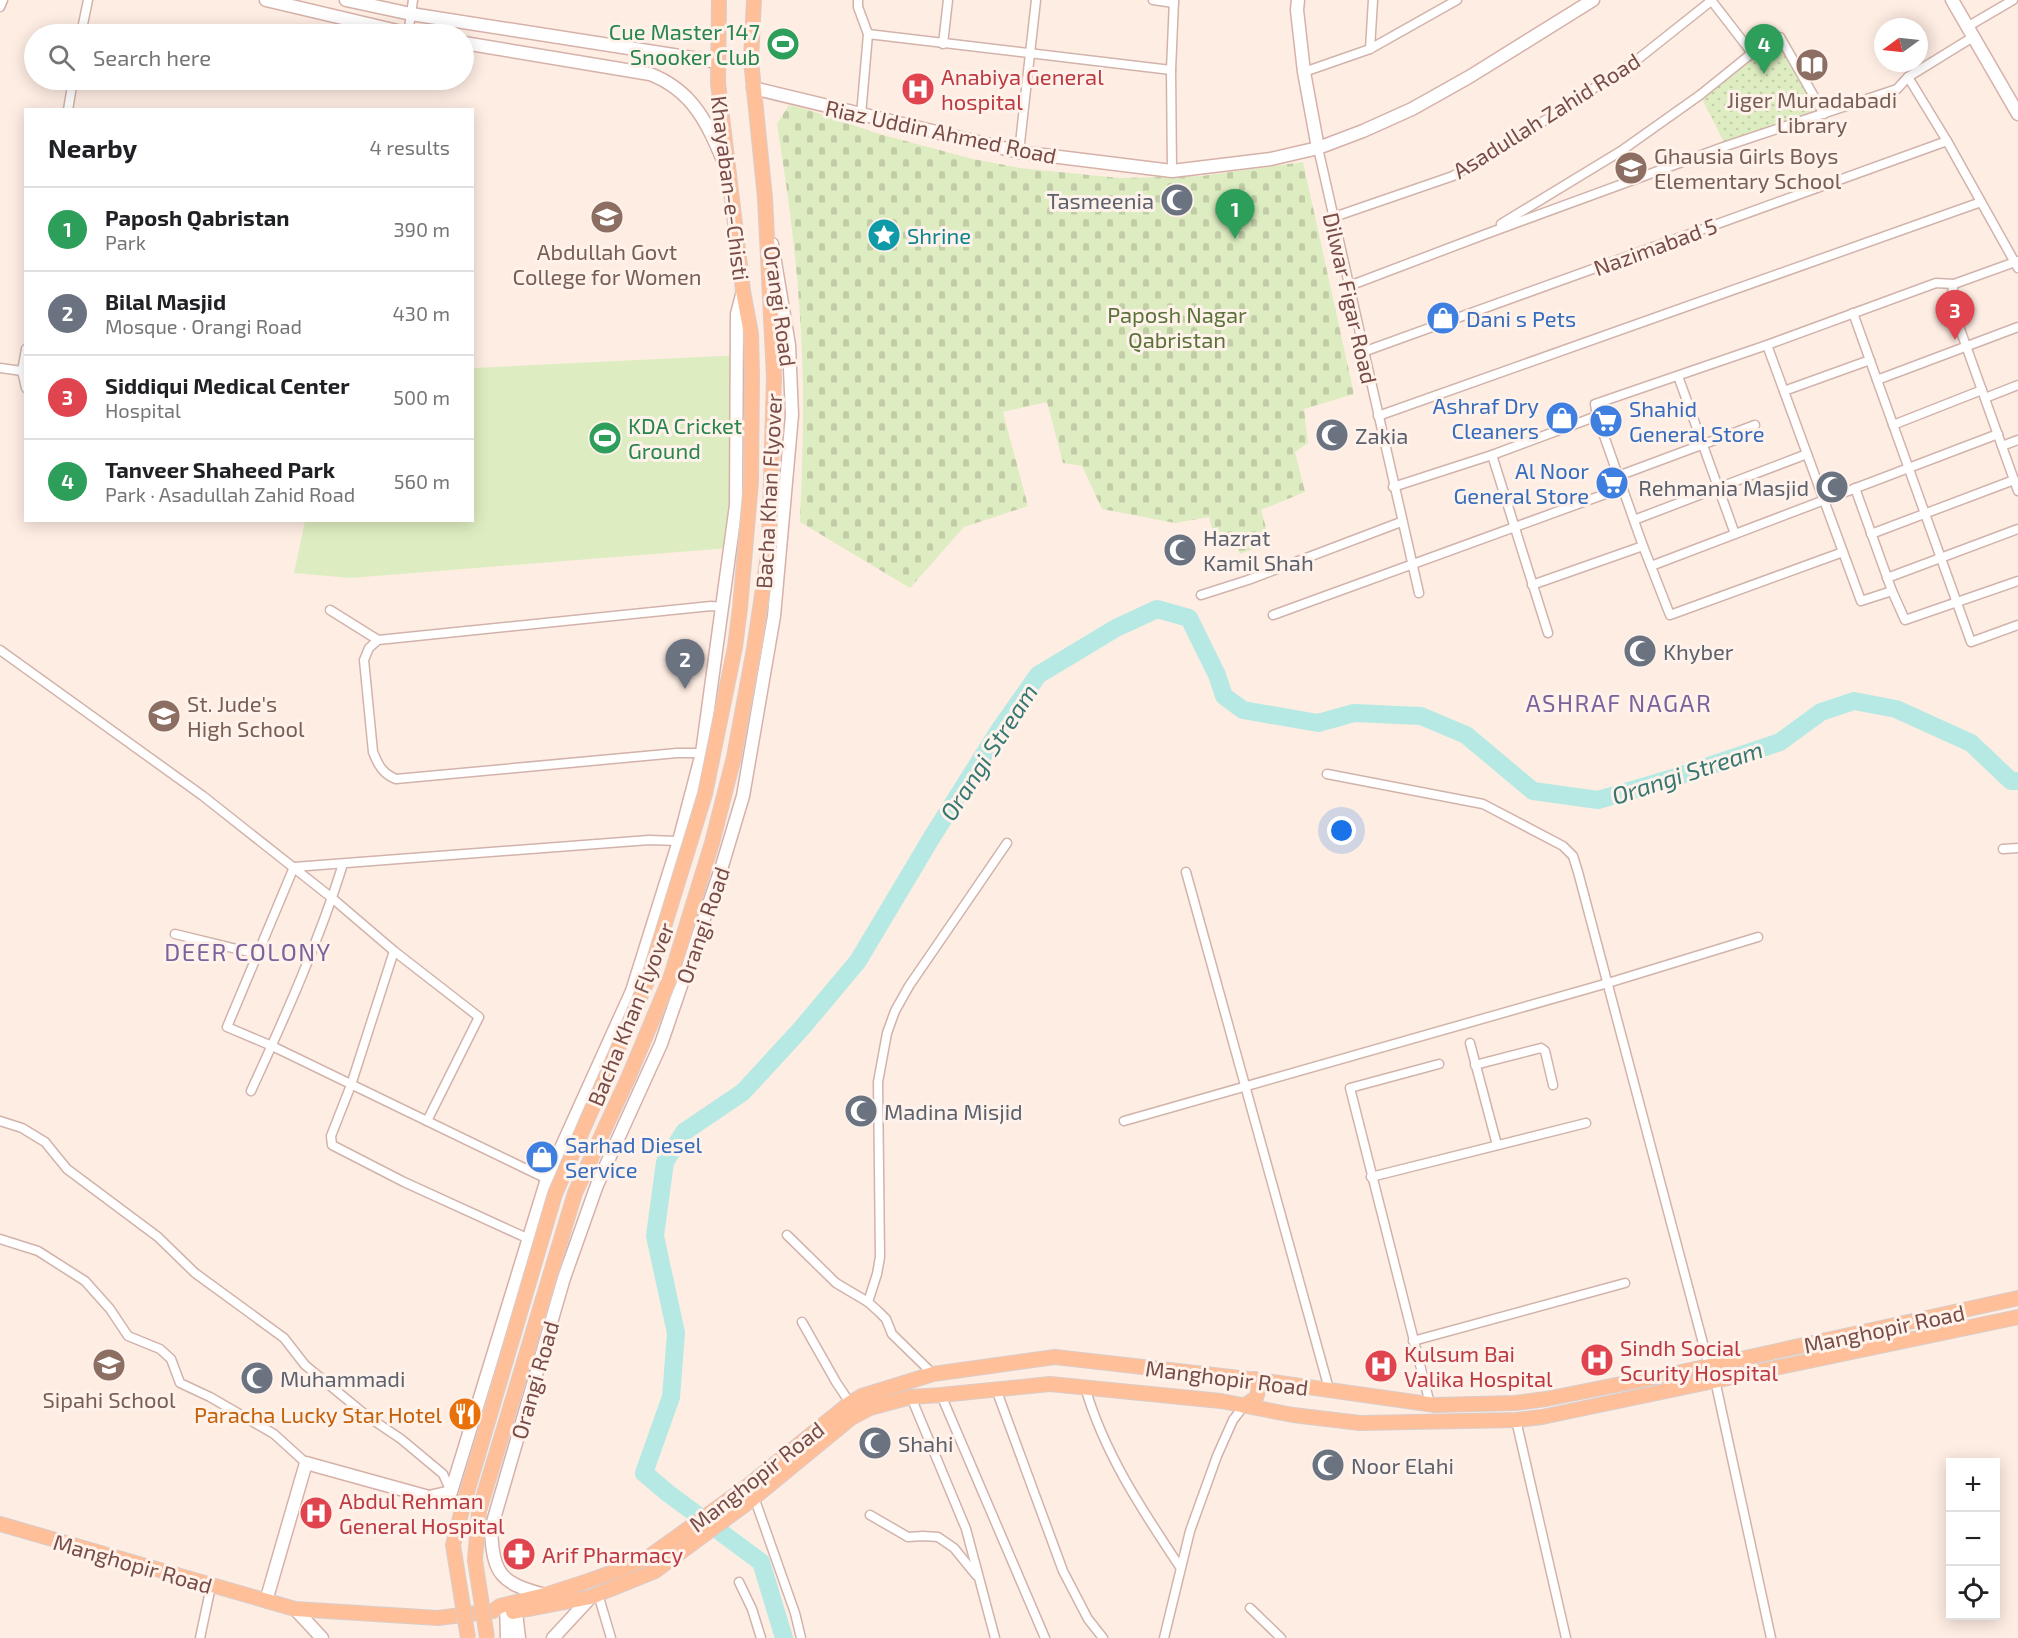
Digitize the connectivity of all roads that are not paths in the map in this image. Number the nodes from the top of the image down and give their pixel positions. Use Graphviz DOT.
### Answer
graph roads {
  1 [pos="3,0"];
  2 [pos="88,0"];
  3 [pos="266,0"];
  4 [pos="346,0"];
  5 [pos="413,0"];
  6 [pos="719,0"];
  7 [pos="754,0"];
  8 [pos="858,0"];
  9 [pos="948,0"];
  10 [pos="1036,0"];
  11 [pos="1153,0"];
  12 [pos="1298,0"];
  13 [pos="1373,0"];
  14 [pos="1457,0"];
  15 [pos="1593,0"];
  16 [pos="1952,0"];
  17 [pos="2013,0"];
  18 [pos="1174,1"];
  19 [pos="1711,1"];
  20 [pos="0,7"];
  21 [pos="411,14"];
  22 [pos="83,24"];
  23 [pos="367,24"];
  24 [pos="410,24"];
  25 [pos="1970,32"];
  26 [pos="868,34"];
  27 [pos="942,44"];
  28 [pos="474,46"];
  29 [pos="1370,49"];
  30 [pos="1752,53"];
  31 [pos="1029,54"];
  32 [pos="718,62"];
  33 [pos="1171,70"];
  34 [pos="1304,72"];
  35 [pos="1908,77"];
  36 [pos="753,88"];
  37 [pos="71,90"];
  38 [pos="68,108"];
  39 [pos="1824,114"];
  40 [pos="2018,114"];
  41 [pos="861,115"];
  42 [pos="1947,141"];
  43 [pos="1318,148"];
  44 [pos="1019,152"];
  45 [pos="1172,171"];
  46 [pos="729,174"];
  47 [pos="765,198"];
  48 [pos="1982,202"];
  49 [pos="1334,217"];
  50 [pos="1486,234"];
  51 [pos="2017,264"];
  52 [pos="1954,284"];
  53 [pos="1349,286"];
  54 [pos="743,291"];
  55 [pos="1853,314"];
  56 [pos="2018,327"];
  57 [pos="1767,345"];
  58 [pos="1966,346"];
  59 [pos="1363,352"];
  60 [pos="24,360"];
  61 [pos="1870,360"];
  62 [pos="0,368"];
  63 [pos="22,372"];
  64 [pos="752,375"];
  65 [pos="1678,376"];
  66 [pos="774,377"];
  67 [pos="24,380"];
  68 [pos="1877,381"];
  69 [pos="2018,385"];
  70 [pos="1784,391"];
  71 [pos="1983,394"];
  72 [pos="1378,416"];
  73 [pos="1597,416"];
  74 [pos="1755,425"];
  75 [pos="1893,425"];
  76 [pos="1998,434"];
  77 [pos="2018,440"];
  78 [pos="1703,444"];
  79 [pos="2002,446"];
  80 [pos="1807,454"];
  81 [pos="1492,455"];
  82 [pos="1908,468"];
  83 [pos="1618,476"];
  84 [pos="2014,480"];
  85 [pos="1393,487"];
  86 [pos="1622,488"];
  87 [pos="1719,488"];
  88 [pos="1855,488"];
  89 [pos="2018,491"];
  90 [pos="1824,500"];
  91 [pos="1924,514"];
  92 [pos="1634,520"];
  93 [pos="1401,522"];
  94 [pos="1514,527"];
  95 [pos="2018,529"];
  96 [pos="1735,534"];
  97 [pos="1871,534"];
  98 [pos="1642,546"];
  99 [pos="1843,552"];
  100 [pos="1941,558"];
  101 [pos="1411,563"];
  102 [pos="1651,566"];
  103 [pos="1887,578"];
  104 [pos="2018,581"];
  105 [pos="1532,585"];
  106 [pos="1892,591"];
  107 [pos="1419,593"];
  108 [pos="1201,595"];
  109 [pos="1957,603"];
  110 [pos="722,607"];
  111 [pos="330,610"];
  112 [pos="1273,615"];
  113 [pos="2018,625"];
  114 [pos="1548,633"];
  115 [pos="378,640"];
  116 [pos="0,650"];
  117 [pos="702,753"];
  118 [pos="1327,774"];
  119 [pos="679,841"];
  120 [pos="1007,843"];
  121 [pos="2018,848"];
  122 [pos="2003,849"];
  123 [pos="343,864"];
  124 [pos="294,867"];
  125 [pos="1186,872"];
  126 [pos="332,898"];
  127 [pos="175,934"];
  128 [pos="1758,937"];
  129 [pos="394,951"];
  130 [pos="257,954"];
  131 [pos="1608,982"];
  132 [pos="1470,1043"];
  133 [pos="272,1046"];
  134 [pos="1438,1064"];
  135 [pos="1475,1065"];
  136 [pos="351,1085"];
  137 [pos="1553,1085"];
  138 [pos="1245,1086"];
  139 [pos="251,1091"];
  140 [pos="0,1121"];
  141 [pos="427,1121"];
  142 [pos="1124,1121"];
  143 [pos="1586,1123"];
  144 [pos="1497,1145"];
  145 [pos="1371,1177"];
  146 [pos="547,1179"];
  147 [pos="787,1235"];
  148 [pos="0,1239"];
  149 [pos="529,1239"];
  150 [pos="1625,1283"];
  151 [pos="2018,1298"];
  152 [pos="868,1302"];
  153 [pos="2018,1317"];
  154 [pos="802,1322"];
  155 [pos="1413,1341"];
  156 [pos="1709,1366"];
  157 [pos="933,1374"];
  158 [pos="1255,1379"];
  159 [pos="1715,1380"];
  160 [pos="1274,1382"];
  161 [pos="1085,1387"];
  162 [pos="996,1389"];
  163 [pos="1329,1389"];
  164 [pos="941,1395"];
  165 [pos="911,1397"];
  166 [pos="850,1403"];
  167 [pos="1430,1404"];
  168 [pos="1244,1406"];
  169 [pos="1272,1411"];
  170 [pos="1516,1420"];
  171 [pos="306,1463"];
  172 [pos="451,1492"];
  173 [pos="750,1495"];
  174 [pos="870,1515"];
  175 [pos="0,1524"];
  176 [pos="1180,1567"];
  177 [pos="978,1578"];
  178 [pos="739,1582"];
  179 [pos="211,1586"];
  180 [pos="545,1595"];
  181 [pos="594,1595"];
  182 [pos="266,1601"];
  183 [pos="1250,1608"];
  184 [pos="507,1609"];
  185 [pos="295,1610"];
  186 [pos="200,1638"];
  187 [pos="322,1638"];
  188 [pos="468,1638"];
  189 [pos="487,1638"];
  190 [pos="507,1638"];
  191 [pos="519,1638"];
  192 [pos="553,1638"];
  193 [pos="611,1638"];
  194 [pos="761,1638"];
  195 [pos="801,1638"];
  196 [pos="995,1638"];
  197 [pos="1045,1638"];
  198 [pos="1103,1638"];
  199 [pos="1164,1638"];
  200 [pos="1281,1638"];
  201 [pos="1566,1638"];
  202 [pos="1772,1638"];
  1 -- 20 [label="street"];
  2 -- 22 [label="street"];
  3 -- 23 [label="street"];
  4 -- 21 [label="street"];
  5 -- 21 [label="street"];
  6 -- 32 [label="main road, Khayaban-e-Chisti"];
  7 -- 36 [label="main road, Khayaban-e-Chisti"];
  8 -- 26 [label="street"];
  9 -- 27 [label="street"];
  10 -- 31 [label="street"];
  11 -- 18 [label="street"];
  12 -- 34 [label="street, Dilwar Figar Road"];
  13 -- 29 [label="street"];
  14 -- 29 [label="street"];
  15 -- 43 [label="street, Riaz Uddin Ahmed Road"];
  16 -- 25 [label="street"];
  17 -- 25 [label="street"];
  18 -- 33 [label="street"];
  19 -- 30 [label="street"];
  19 -- 49 [label="street, Asadullah Zahid Road"];
  21 -- 24 [label="street"];
  21 -- 32 [label="street"];
  25 -- 35 [label="street"];
  25 -- 40 [label="street"];
  26 -- 27 [label="street"];
  26 -- 41 [label="street"];
  27 -- 31 [label="street"];
  28 -- 46 [label="street"];
  29 -- 34 [label="street"];
  30 -- 39 [label="street"];
  30 -- 50 [label="street"];
  31 -- 33 [label="street"];
  31 -- 44 [label="street"];
  32 -- 46 [label="main road, Khayaban-e-Chisti"];
  33 -- 45 [label="street"];
  34 -- 43 [label="street, Dilwar Figar Road"];
  35 -- 39 [label="street"];
  35 -- 42 [label="street"];
  36 -- 41 [label="street, Riaz Uddin Ahmed Road"];
  36 -- 47 [label="main road, Khayaban-e-Chisti"];
  37 -- 38 [label="street"];
  39 -- 50 [label="street"];
  41 -- 44 [label="street, Riaz Uddin Ahmed Road"];
  42 -- 48 [label="street"];
  42 -- 59 [label="street, Nazimabad 5"];
  43 -- 45 [label="street, Riaz Uddin Ahmed Road"];
  43 -- 49 [label="street, Dilwar Figar Road"];
  44 -- 45 [label="street, Riaz Uddin Ahmed Road"];
  46 -- 54 [label="main road, Khayaban-e-Chisti"];
  47 -- 66 [label="main road, Khayaban-e-Chisti"];
  47 -- 180 [label="street, Orangi Road"];
  48 -- 51 [label="street"];
  48 -- 72 [label="street"];
  49 -- 53 [label="street, Dilwar Figar Road"];
  50 -- 53 [label="street"];
  51 -- 52 [label="street"];
  52 -- 55 [label="street"];
  52 -- 58 [label="street"];
  53 -- 59 [label="street, Dilwar Figar Road"];
  54 -- 64 [label="main road, Khayaban-e-Chisti"];
  54 -- 110 [label="street, Orangi Road"];
  55 -- 57 [label="street"];
  55 -- 61 [label="street"];
  56 -- 58 [label="street"];
  57 -- 65 [label="street"];
  57 -- 70 [label="street"];
  58 -- 68 [label="street"];
  58 -- 71 [label="street"];
  59 -- 72 [label="street, Dilwar Figar Road"];
  60 -- 63 [label="street"];
  61 -- 68 [label="street"];
  61 -- 70 [label="street"];
  62 -- 63 [label="street"];
  63 -- 67 [label="street"];
  64 -- 188 [label="main road, Bacha Khan Flyover, bridge"];
  65 -- 73 [label="street"];
  65 -- 78 [label="street"];
  66 -- 189 [label="main road, Bacha Khan Flyover, bridge"];
  68 -- 75 [label="street"];
  69 -- 71 [label="street"];
  70 -- 80 [label="street"];
  71 -- 75 [label="street"];
  71 -- 76 [label="street"];
  72 -- 85 [label="street, Dilwar Figar Road"];
  73 -- 81 [label="street"];
  73 -- 83 [label="street"];
  74 -- 78 [label="street"];
  75 -- 82 [label="street"];
  76 -- 79 [label="street"];
  76 -- 82 [label="street"];
  77 -- 79 [label="street"];
  78 -- 83 [label="street"];
  78 -- 87 [label="street"];
  79 -- 84 [label="street"];
  80 -- 87 [label="street"];
  80 -- 90 [label="street"];
  81 -- 85 [label="street"];
  81 -- 94 [label="street"];
  82 -- 88 [label="street"];
  82 -- 91 [label="street"];
  83 -- 86 [label="street"];
  84 -- 89 [label="street"];
  84 -- 91 [label="street"];
  85 -- 93 [label="street, Dilwar Figar Road"];
  86 -- 92 [label="street"];
  86 -- 94 [label="street"];
  87 -- 92 [label="street"];
  87 -- 96 [label="street"];
  88 -- 90 [label="street"];
  88 -- 97 [label="street"];
  90 -- 96 [label="street"];
  90 -- 99 [label="street"];
  91 -- 97 [label="street"];
  91 -- 100 [label="street"];
  92 -- 98 [label="street"];
  93 -- 101 [label="street, Dilwar Figar Road"];
  93 -- 108 [label="street"];
  94 -- 101 [label="street"];
  94 -- 105 [label="street"];
  95 -- 100 [label="street"];
  96 -- 102 [label="street"];
  97 -- 103 [label="street"];
  98 -- 102 [label="street"];
  98 -- 105 [label="street"];
  99 -- 102 [label="street"];
  99 -- 106 [label="street"];
  100 -- 103 [label="street"];
  100 -- 109 [label="street"];
  101 -- 107 [label="street, Dilwar Figar Road"];
  101 -- 112 [label="street"];
  103 -- 106 [label="street"];
  104 -- 109 [label="street"];
  105 -- 114 [label="street"];
  106 -- 109 [label="street"];
  109 -- 113 [label="street"];
  110 -- 115 [label="street"];
  110 -- 117 [label="street, Orangi Road"];
  111 -- 115 [label="street"];
  115 -- 117 [label="street"];
  116 -- 124 [label="street"];
  117 -- 119 [label="street, Orangi Road"];
  118 -- 131 [label="street"];
  119 -- 123 [label="street"];
  119 -- 146 [label="street, Orangi Road"];
  120 -- 152 [label="street"];
  121 -- 122 [label="street"];
  123 -- 124 [label="street"];
  123 -- 126 [label="street"];
  124 -- 126 [label="street"];
  124 -- 130 [label="street"];
  125 -- 138 [label="street"];
  126 -- 129 [label="street"];
  126 -- 133 [label="street"];
  127 -- 130 [label="street"];
  128 -- 131 [label="street"];
  129 -- 136 [label="street"];
  129 -- 141 [label="street"];
  130 -- 133 [label="street"];
  131 -- 138 [label="street"];
  131 -- 156 [label="street"];
  132 -- 135 [label="street"];
  133 -- 136 [label="street"];
  133 -- 139 [label="street"];
  134 -- 145 [label="street"];
  135 -- 137 [label="street"];
  135 -- 144 [label="street"];
  136 -- 141 [label="street"];
  136 -- 149 [label="street"];
  138 -- 142 [label="street"];
  138 -- 163 [label="street"];
  140 -- 172 [label="street"];
  141 -- 146 [label="street"];
  143 -- 144 [label="street"];
  144 -- 145 [label="street"];
  145 -- 155 [label="street"];
  146 -- 149 [label="street, Orangi Road"];
  147 -- 152 [label="street"];
  148 -- 171 [label="street"];
  149 -- 172 [label="street, Orangi Road"];
  150 -- 155 [label="street"];
  151 -- 156 [label="main road, Manghopir Road"];
  152 -- 157 [label="street"];
  153 -- 159 [label="main road, Manghopir Road"];
  154 -- 166 [label="street"];
  155 -- 167 [label="street"];
  156 -- 167 [label="main road, Manghopir Road"];
  157 -- 158 [label="main road, Manghopir Road"];
  157 -- 166 [label="main road, Manghopir Road"];
  158 -- 160 [label="main road, Manghopir Road"];
  158 -- 168 [label="main road"];
  159 -- 170 [label="main road, Manghopir Road"];
  159 -- 202 [label="street"];
  160 -- 163 [label="main road, Manghopir Road"];
  160 -- 169 [label="main road"];
  161 -- 162 [label="main road, Manghopir Road"];
  161 -- 168 [label="main road, Manghopir Road"];
  161 -- 176 [label="street"];
  162 -- 164 [label="main road, Manghopir Road"];
  162 -- 198 [label="street"];
  163 -- 167 [label="main road, Manghopir Road"];
  164 -- 165 [label="main road, Manghopir Road"];
  164 -- 197 [label="street"];
  165 -- 173 [label="main road, Manghopir Road"];
  165 -- 177 [label="street"];
  166 -- 173 [label="main road, Manghopir Road"];
  168 -- 169 [label="main road, Manghopir Road"];
  168 -- 176 [label="street"];
  169 -- 170 [label="main road, Manghopir Road"];
  170 -- 201 [label="street"];
  171 -- 172 [label="street"];
  171 -- 182 [label="street"];
  173 -- 180 [label="main road, Manghopir Road"];
  173 -- 181 [label="main road, Manghopir Road"];
  173 -- 195 [label="street"];
  174 -- 177 [label="street"];
  175 -- 179 [label="main road, Manghopir Road"];
  176 -- 199 [label="street"];
  177 -- 196 [label="street"];
  178 -- 194 [label="street"];
  179 -- 182 [label="main road, Manghopir Road"];
  179 -- 186 [label="street"];
  180 -- 184 [label="main road, Manghopir Road"];
  181 -- 184 [label="main road, Manghopir Road"];
  181 -- 192 [label="street"];
  181 -- 193 [label="street"];
  182 -- 185 [label="main road, Manghopir Road"];
  183 -- 200 [label="street"];
  184 -- 185 [label="main road, Manghopir Road"];
  184 -- 190 [label="street"];
  184 -- 191 [label="street"];
  185 -- 187 [label="street"];
}
